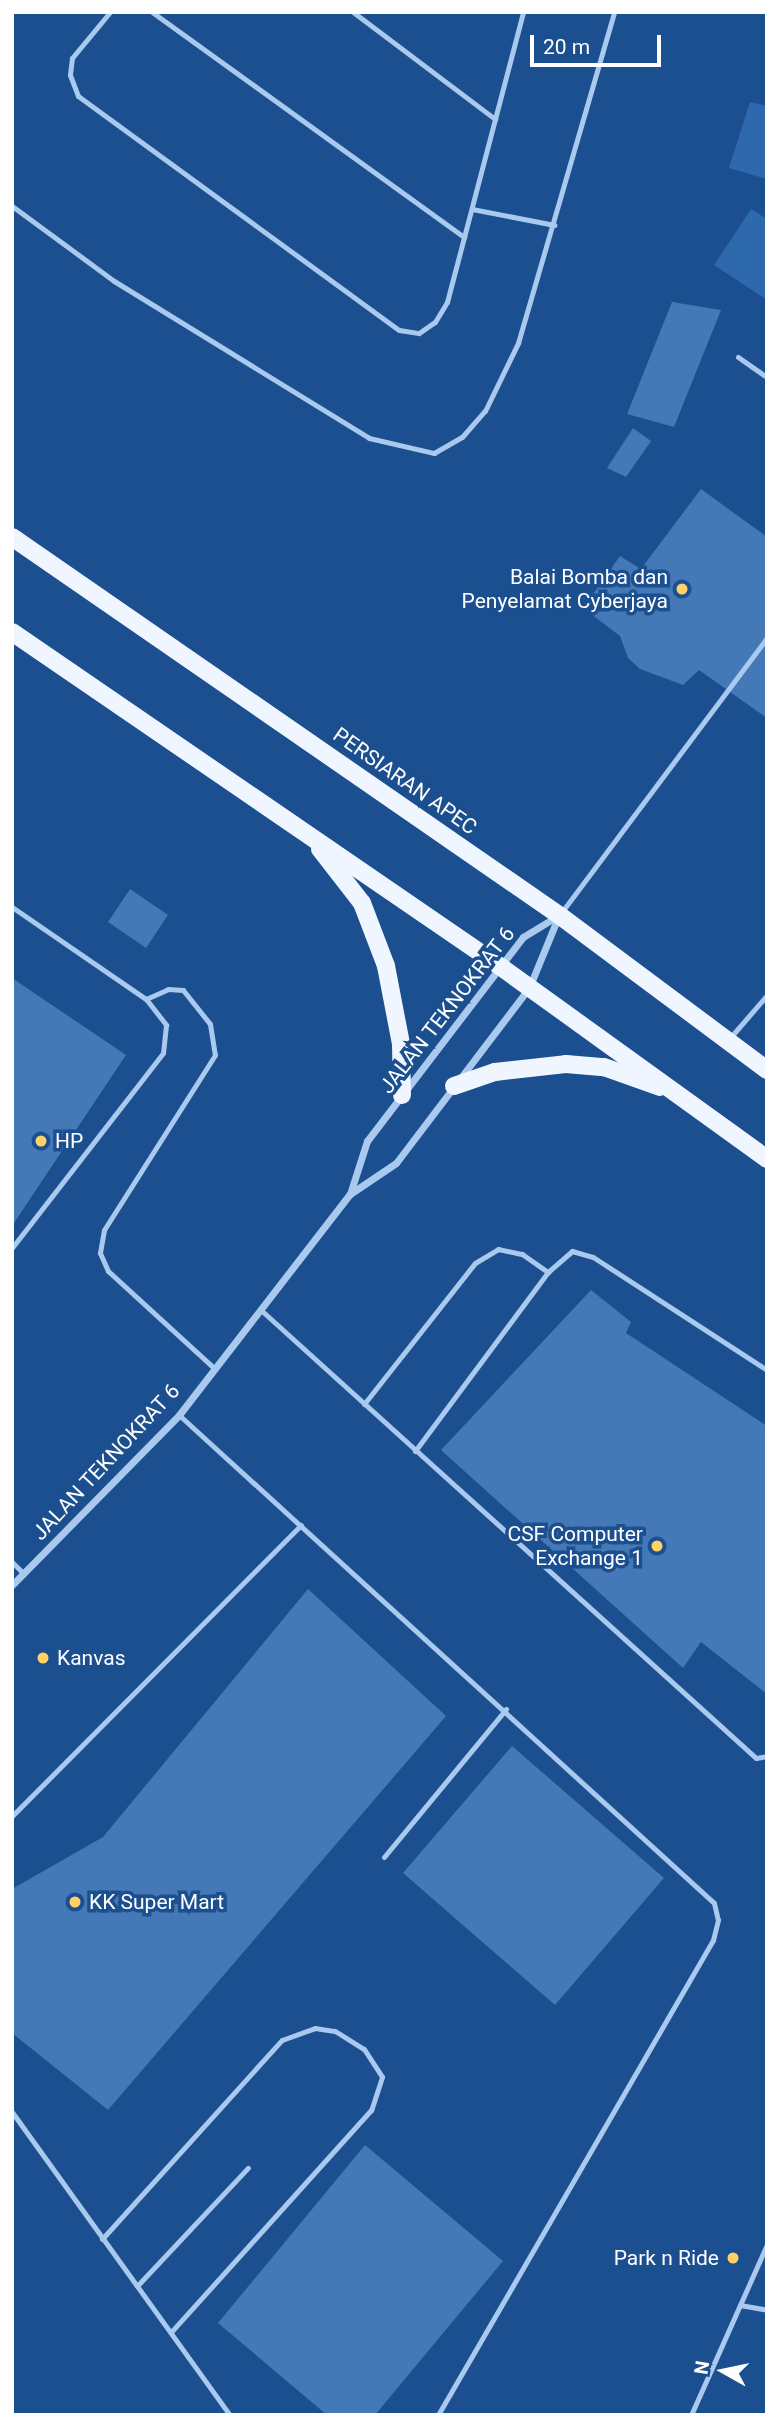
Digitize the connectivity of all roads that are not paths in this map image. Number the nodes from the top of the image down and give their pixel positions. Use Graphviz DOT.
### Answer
graph roads {
  1 [pos="110,12"];
  2 [pos="152,12"];
  3 [pos="353,12"];
  4 [pos="523,12"];
  5 [pos="614,12"];
  6 [pos="495,119"];
  7 [pos="12,206"];
  8 [pos="472,209"];
  9 [pos="554,225"];
  10 [pos="464,237"];
  11 [pos="738,358"];
  12 [pos="767,377"];
  13 [pos="12,537"];
  14 [pos="767,638"];
  15 [pos="17,639"];
  16 [pos="310,836"];
  17 [pos="12,907"];
  18 [pos="559,915"];
  19 [pos="501,967"];
  20 [pos="529,988"];
  21 [pos="767,995"];
  22 [pos="146,999"];
  23 [pos="727,1041"];
  24 [pos="767,1070"];
  25 [pos="454,1086"];
  26 [pos="680,1094"];
  27 [pos="402,1095"];
  28 [pos="767,1159"];
  29 [pos="350,1194"];
  30 [pos="12,1248"];
  31 [pos="548,1272"];
  32 [pos="262,1311"];
  33 [pos="215,1368"];
  34 [pos="767,1370"];
  35 [pos="364,1404"];
  36 [pos="179,1415"];
  37 [pos="415,1451"];
  38 [pos="302,1525"];
  39 [pos="12,1562"];
  40 [pos="24,1574"];
  41 [pos="12,1586"];
  42 [pos="506,1709"];
  43 [pos="767,1756"];
  44 [pos="12,1816"];
  45 [pos="384,1857"];
  46 [pos="12,2112"];
  47 [pos="247,2168"];
  48 [pos="102,2239"];
  49 [pos="767,2244"];
  50 [pos="137,2286"];
  51 [pos="740,2305"];
  52 [pos="767,2310"];
  53 [pos="172,2332"];
  54 [pos="230,2415"];
  55 [pos="438,2415"];
  56 [pos="691,2415"];
  1 -- 10 [label="lane"];
  2 -- 10 [label="lane"];
  3 -- 6 [label="lane"];
  4 -- 6 [label="lane"];
  5 -- 9 [label="lane"];
  6 -- 8 [label="lane"];
  7 -- 9 [label="lane"];
  8 -- 9 [label="lane"];
  8 -- 10 [label="lane"];
  11 -- 12 [label="lane"];
  13 -- 18 [label="main road, PERSIARAN APEC"];
  14 -- 18 [label="lane"];
  15 -- 16 [label="main road"];
  16 -- 19 [label="main road"];
  16 -- 27 [label="main road"];
  17 -- 22 [label="lane"];
  18 -- 19 [label="street, JALAN TEKNOKRAT 6"];
  18 -- 20 [label="street, JALAN TEKNOKRAT 6"];
  18 -- 23 [label="main road, PERSIARAN APEC"];
  19 -- 20 [label="main road"];
  19 -- 27 [label="street, JALAN TEKNOKRAT 6"];
  20 -- 25 [label="street, JALAN TEKNOKRAT 6"];
  20 -- 26 [label="main road"];
  21 -- 23 [label="lane"];
  22 -- 30 [label="lane"];
  22 -- 33 [label="lane"];
  23 -- 24 [label="main road, PERSIARAN APEC"];
  25 -- 26 [label="main road"];
  25 -- 29 [label="street, JALAN TEKNOKRAT 6"];
  26 -- 28 [label="main road"];
  27 -- 29 [label="street, JALAN TEKNOKRAT 6"];
  29 -- 32 [label="street, JALAN TEKNOKRAT 6"];
  31 -- 34 [label="lane"];
  31 -- 35 [label="lane"];
  31 -- 37 [label="lane"];
  32 -- 33 [label="street, JALAN TEKNOKRAT 6"];
  32 -- 35 [label="lane"];
  33 -- 36 [label="street, JALAN TEKNOKRAT 6"];
  35 -- 37 [label="lane"];
  36 -- 38 [label="lane"];
  36 -- 40 [label="street, JALAN TEKNOKRAT 6"];
  37 -- 43 [label="lane"];
  38 -- 42 [label="lane"];
  38 -- 44 [label="lane"];
  39 -- 40 [label="lane"];
  40 -- 41 [label="street, JALAN TEKNOKRAT 6"];
  42 -- 45 [label="lane"];
  42 -- 55 [label="lane"];
  46 -- 48 [label="lane"];
  47 -- 50 [label="lane"];
  48 -- 50 [label="lane"];
  48 -- 53 [label="lane"];
  49 -- 51 [label="lane"];
  50 -- 53 [label="lane"];
  51 -- 52 [label="lane"];
  51 -- 56 [label="lane"];
  53 -- 54 [label="lane"];
}
